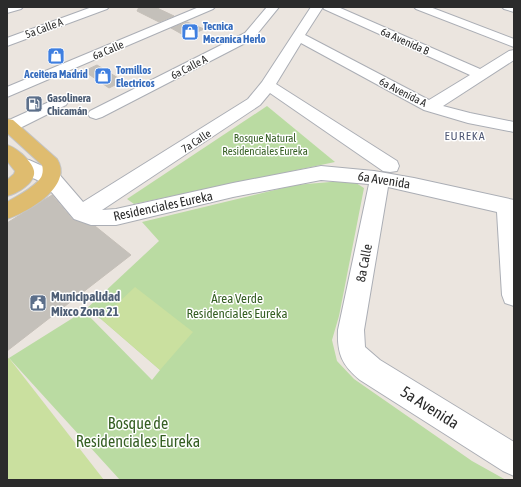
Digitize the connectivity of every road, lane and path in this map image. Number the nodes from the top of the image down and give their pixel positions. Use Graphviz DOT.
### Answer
graph roads {
  1 [pos="17,7"];
  2 [pos="103,7"];
  3 [pos="192,7"];
  4 [pos="209,7"];
  5 [pos="273,7"];
  6 [pos="317,7"];
  7 [pos="328,7"];
  8 [pos="420,7"];
  9 [pos="508,7"];
  10 [pos="514,9"];
  11 [pos="7,10"];
  12 [pos="299,36"];
  13 [pos="7,42"];
  14 [pos="514,43"];
  15 [pos="514,54"];
  16 [pos="482,75"];
  17 [pos="7,82"];
  18 [pos="268,85"];
  19 [pos="41,89"];
  20 [pos="7,92"];
  21 [pos="430,107"];
  22 [pos="96,114"];
  23 [pos="8,125"];
  24 [pos="514,128"];
  25 [pos="7,151"];
  26 [pos="23,169"];
  27 [pos="51,171"];
  28 [pos="385,172"];
  29 [pos="322,173"];
  30 [pos="7,189"];
  31 [pos="512,202"];
  32 [pos="7,212"];
  33 [pos="81,213"];
  34 [pos="514,295"];
  35 [pos="351,348"];
  36 [pos="514,460"];
  1 -- 11 [label="street"];
  2 -- 13 [label="street, 5a Calle A"];
  3 -- 17 [label="street, 6a Calle"];
  4 -- 19 [label="street, 6a Calle"];
  5 -- 22 [label="street, 6a Calle A"];
  6 -- 12 [label="street, 7a Calle"];
  7 -- 16 [label="street, 6a Avenida B"];
  8 -- 14 [label="street"];
  9 -- 10 [label="street"];
  12 -- 18 [label="street, 7a Calle"];
  12 -- 21 [label="street, 6a Avenida A"];
  15 -- 16 [label="street"];
  16 -- 21 [label="street"];
  18 -- 28 [label="street, 6a Avenida"];
  18 -- 33 [label="street, 7a Calle"];
  19 -- 20 [label="street, 6a Calle"];
  19 -- 23 [label="street"];
  21 -- 24 [label="street, 6a Avenida A"];
  23 -- 27 [label="main road"];
  25 -- 26 [label="main road"];
  26 -- 27 [label="street"];
  26 -- 30 [label="main road"];
  27 -- 32 [label="main road"];
  27 -- 33 [label="street"];
  28 -- 29 [label="street, 6a Avenida"];
  28 -- 31 [label="street, 6a Avenida"];
  28 -- 35 [label="street, 8a Calle"];
  29 -- 33 [label="street, Residenciales Eureka"];
  31 -- 34 [label="street"];
  35 -- 36 [label="street, 5a Avenida"];
}
